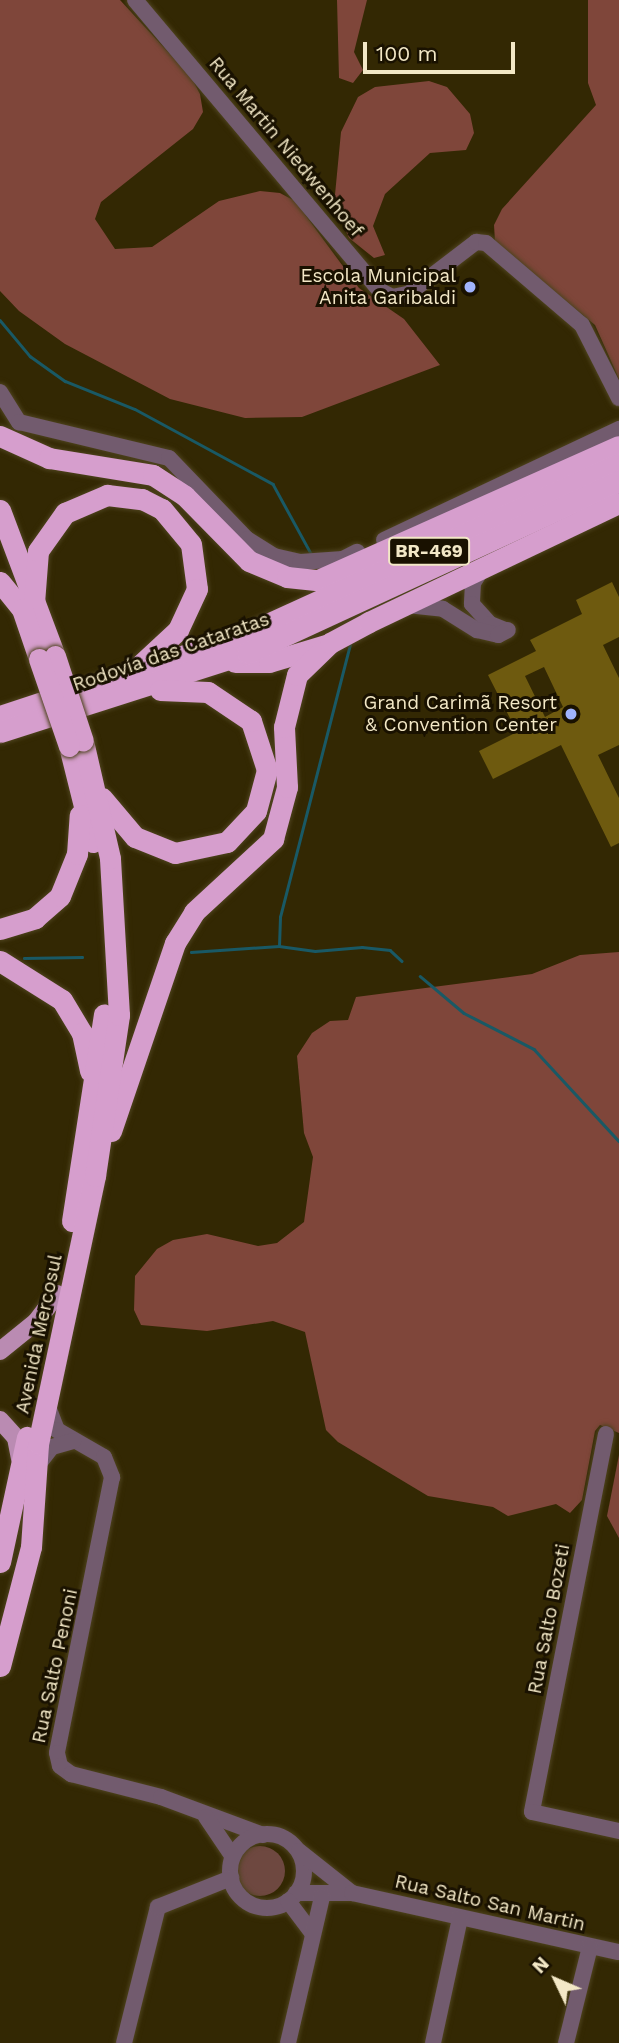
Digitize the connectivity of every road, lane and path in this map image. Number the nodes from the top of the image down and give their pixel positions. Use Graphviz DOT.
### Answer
graph roads {
  1 [pos="135,0"];
  2 [pos="0,392"];
  3 [pos="619,398"];
  4 [pos="619,429"];
  5 [pos="0,436"];
  6 [pos="619,446"];
  7 [pos="619,464"];
  8 [pos="617,488"];
  9 [pos="0,510"];
  10 [pos="0,548"];
  11 [pos="484,566"];
  12 [pos="0,582"];
  13 [pos="28,605"];
  14 [pos="399,607"];
  15 [pos="330,643"];
  16 [pos="222,662"];
  17 [pos="108,683"];
  18 [pos="130,692"];
  19 [pos="3,725"];
  20 [pos="87,783"];
  21 [pos="0,929"];
  22 [pos="0,961"];
  23 [pos="91,1098"];
  24 [pos="95,1176"];
  25 [pos="57,1294"];
  26 [pos="0,1351"];
  27 [pos="47,1404"];
  28 [pos="0,1420"];
  29 [pos="606,1434"];
  30 [pos="73,1441"];
  31 [pos="28,1467"];
  32 [pos="0,1562"];
  33 [pos="0,1666"];
  34 [pos="206,1817"];
  35 [pos="619,1831"];
  36 [pos="262,1835"];
  37 [pos="299,1851"];
  38 [pos="233,1857"];
  39 [pos="231,1878"];
  40 [pos="352,1893"];
  41 [pos="292,1897"];
  42 [pos="322,1897"];
  43 [pos="460,1918"];
  44 [pos="313,1934"];
  45 [pos="590,1947"];
  46 [pos="619,1952"];
  47 [pos="124,2043"];
  48 [pos="288,2043"];
  49 [pos="433,2043"];
  50 [pos="566,2043"];
  1 -- 3 [label="street, Rua Martin Niedwenhoef"];
  2 -- 4 [label="street"];
  5 -- 6 [label="highway"];
  7 -- 17 [label="highway, Rodovía das Cataratas / BR-469"];
  8 -- 11 [label="highway"];
  8 -- 16 [label="highway, Rodovía das Cataratas / BR-469"];
  9 -- 13 [label="highway"];
  10 -- 13 [label="highway"];
  11 -- 14 [label="highway"];
  11 -- 14 [label="street"];
  12 -- 13 [label="highway"];
  13 -- 17 [label="highway"];
  13 -- 20 [label="highway, bridge"];
  14 -- 15 [label="highway"];
  15 -- 16 [label="highway"];
  15 -- 24 [label="highway"];
  16 -- 18 [label="highway, Rodovía das Cataratas / BR-469"];
  17 -- 19 [label="highway, Rodovía das Cataratas / BR-469"];
  18 -- 19 [label="highway, Rodovía das Cataratas / BR-469"];
  18 -- 20 [label="highway"];
  20 -- 21 [label="highway"];
  20 -- 23 [label="highway"];
  20 -- 24 [label="highway"];
  22 -- 23 [label="highway"];
  23 -- 25 [label="highway, Avenida Mercosul"];
  24 -- 27 [label="highway, Avenida Mercosul"];
  25 -- 26 [label="main road"];
  25 -- 31 [label="highway, Avenida Mercosul"];
  27 -- 30 [label="street, Rua Salto Penoni"];
  27 -- 31 [label="highway, Avenida Mercosul"];
  28 -- 31 [label="main road"];
  29 -- 35 [label="street, Rua Salto Bozeti"];
  30 -- 31 [label="street"];
  30 -- 34 [label="street, Rua Salto Penoni"];
  31 -- 32 [label="highway, Avenida Mercosul"];
  31 -- 33 [label="highway, Avenida Mercosul"];
  34 -- 36 [label="street, Rua Salto Penoni"];
  34 -- 38 [label="street"];
  36 -- 37 [label="street"];
  36 -- 38 [label="street"];
  37 -- 40 [label="street, Rua Salto San Martin"];
  37 -- 41 [label="street"];
  38 -- 39 [label="street"];
  39 -- 41 [label="street"];
  39 -- 47 [label="street"];
  40 -- 42 [label="street, Rua Salto San Martin"];
  40 -- 43 [label="street, Rua Salto San Martin"];
  41 -- 42 [label="street, Rua Salto San Martin"];
  41 -- 44 [label="street"];
  42 -- 44 [label="street"];
  43 -- 45 [label="street, Rua Salto San Martin"];
  43 -- 49 [label="street"];
  44 -- 48 [label="street"];
  45 -- 46 [label="street, Rua Salto San Martin"];
  45 -- 50 [label="street"];
}
